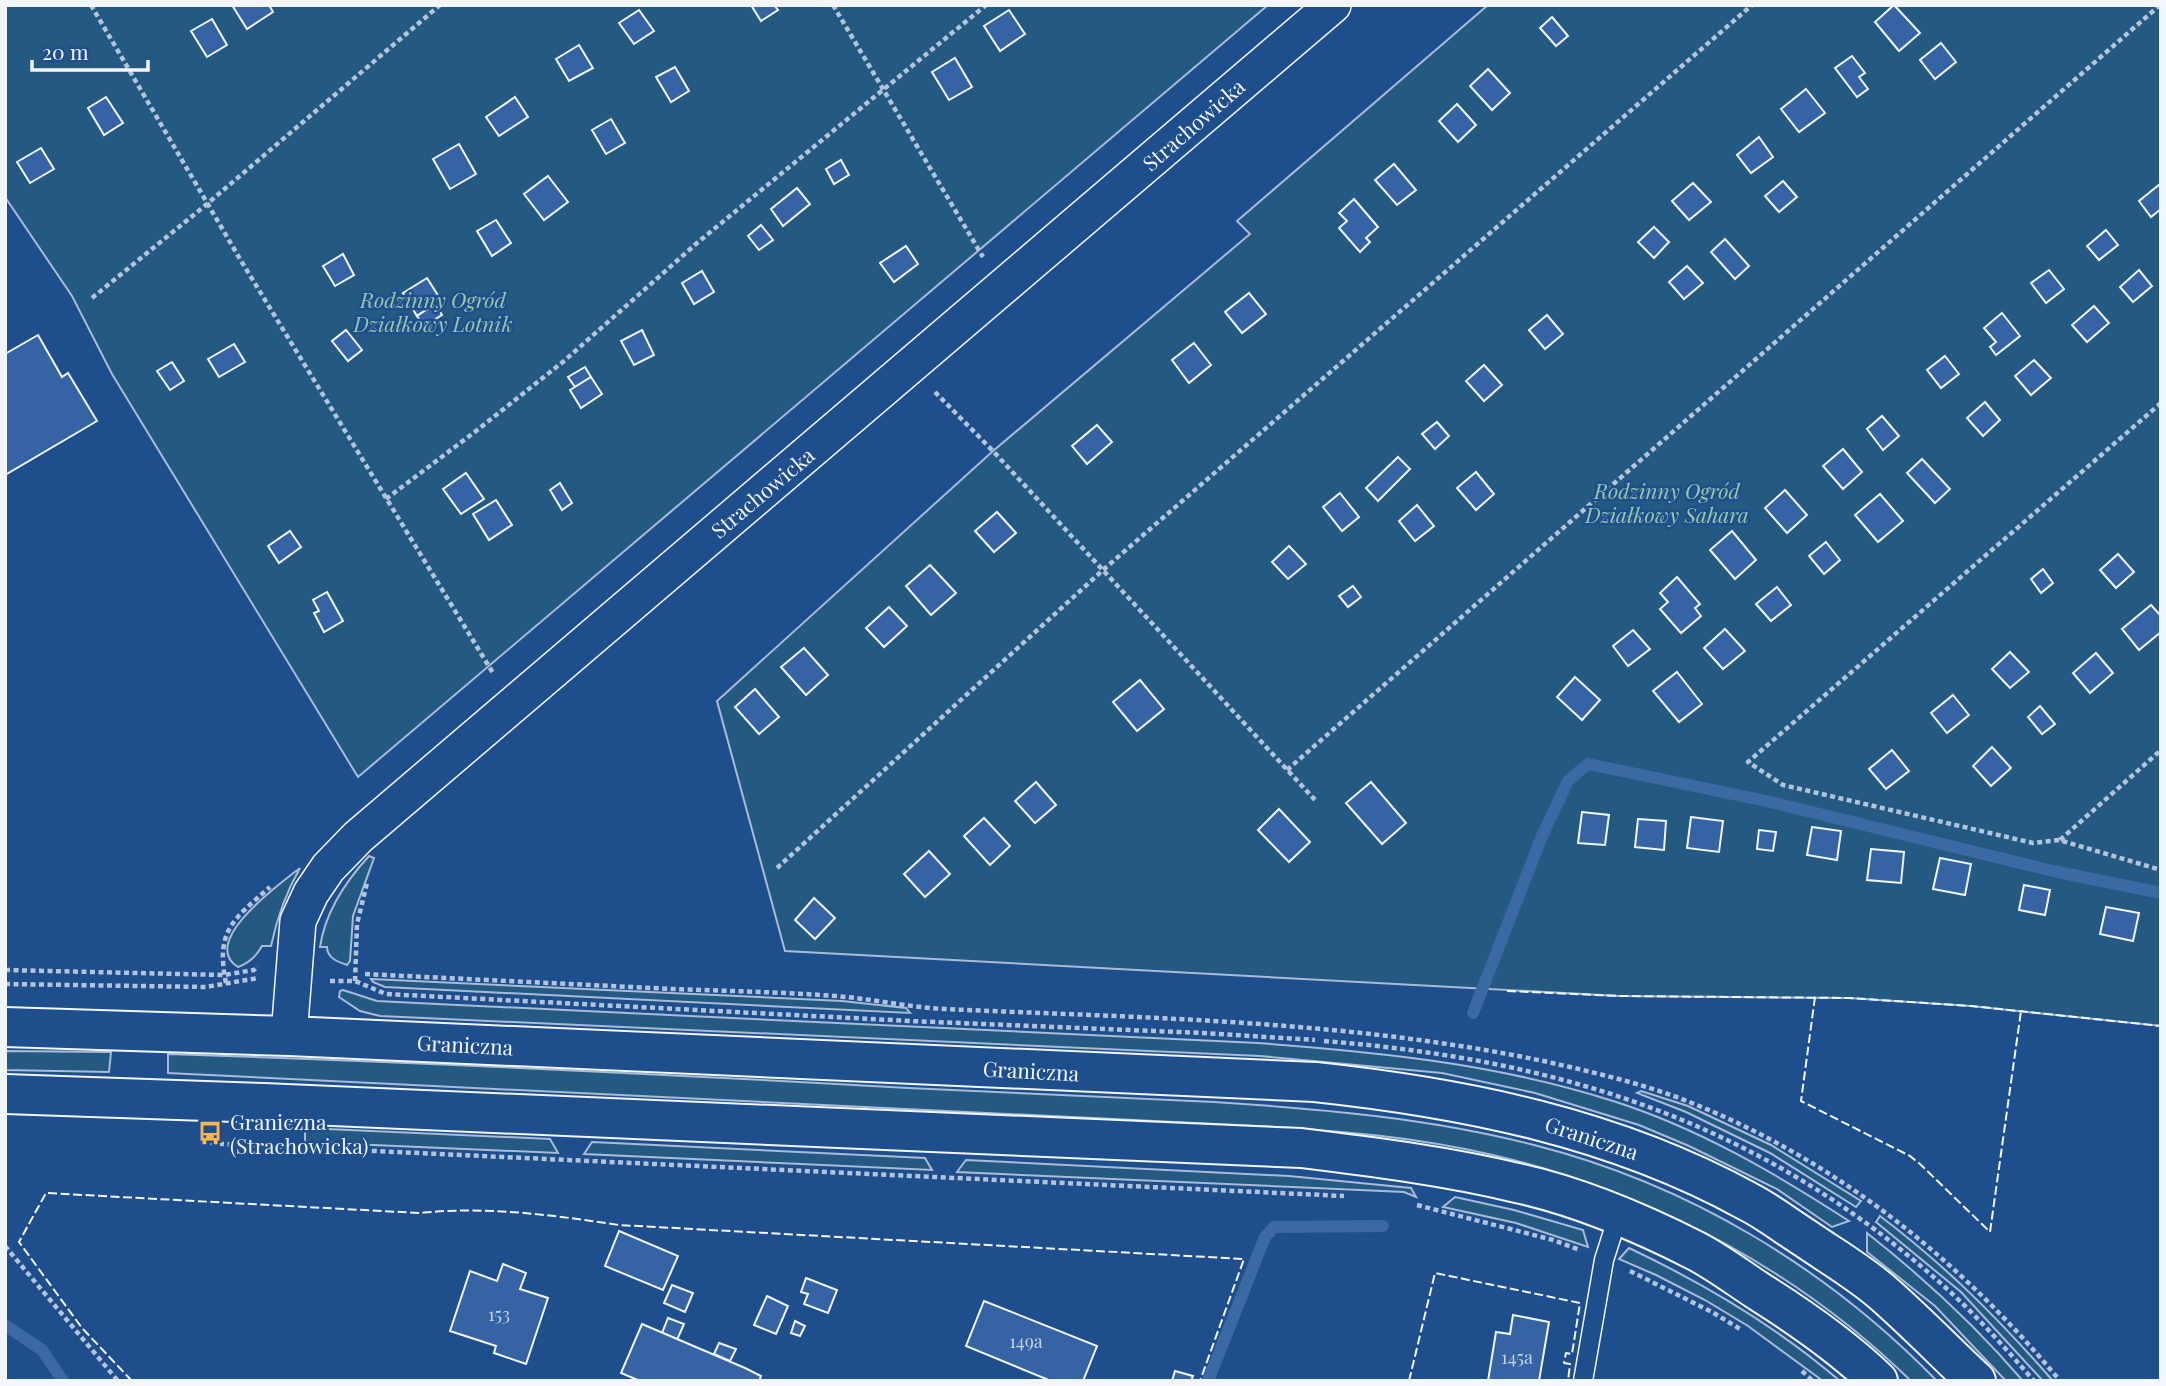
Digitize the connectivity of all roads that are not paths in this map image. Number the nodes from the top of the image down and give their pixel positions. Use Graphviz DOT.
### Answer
graph roads {
  1 [pos="1333,5"];
  2 [pos="5,1027"];
  3 [pos="289,1036"];
  4 [pos="5,1094"];
  5 [pos="1618,1216"];
  6 [pos="1583,1381"];
  7 [pos="1878,1381"];
  8 [pos="1976,1381"];
  1 -- 3 [label="street, Strachowicka"];
  2 -- 3 [label="main road, Graniczna"];
  3 -- 8 [label="main road, Graniczna"];
  4 -- 5 [label="main road"];
  5 -- 6 [label="lane"];
  5 -- 7 [label="main road"];
}
